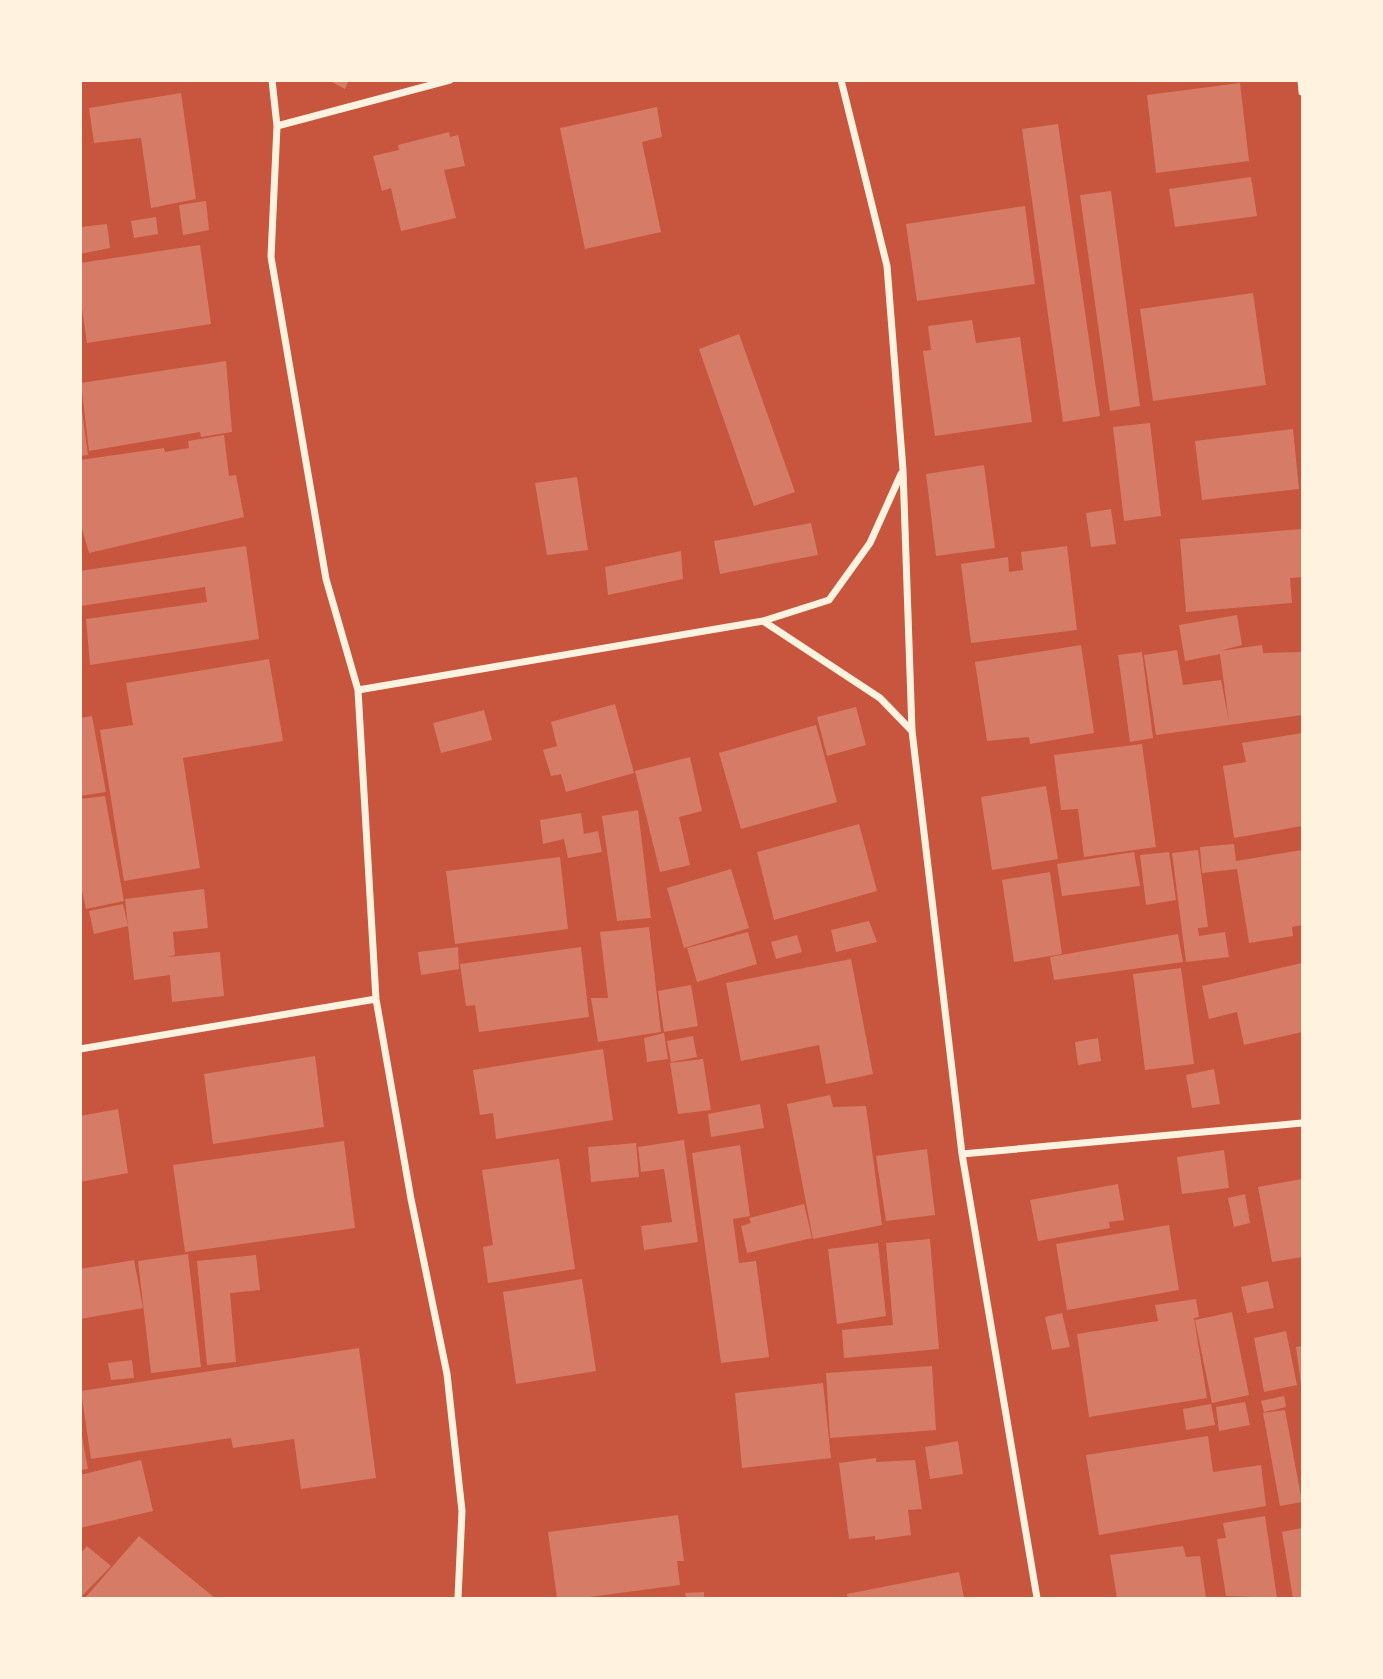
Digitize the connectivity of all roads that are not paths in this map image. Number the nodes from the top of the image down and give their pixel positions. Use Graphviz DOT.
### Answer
graph roads {
  1 [pos="272,80"];
  2 [pos="450,80"];
  3 [pos="841,80"];
  4 [pos="1301,80"];
  5 [pos="1303,92"];
  6 [pos="276,126"];
  7 [pos="903,470"];
  8 [pos="763,621"];
  9 [pos="358,690"];
  10 [pos="912,731"];
  11 [pos="376,999"];
  12 [pos="80,1049"];
  13 [pos="1303,1122"];
  14 [pos="962,1154"];
  15 [pos="458,1598"];
  16 [pos="1037,1598"];
  1 -- 6 [label="street"];
  2 -- 6 [label="street"];
  3 -- 7 [label="street"];
  4 -- 5 [label="street"];
  6 -- 9 [label="street"];
  7 -- 8 [label="street"];
  7 -- 10 [label="street"];
  8 -- 9 [label="street"];
  8 -- 10 [label="street"];
  9 -- 11 [label="street"];
  10 -- 14 [label="street"];
  11 -- 12 [label="street"];
  11 -- 15 [label="street"];
  13 -- 14 [label="street"];
  14 -- 16 [label="street"];
}
